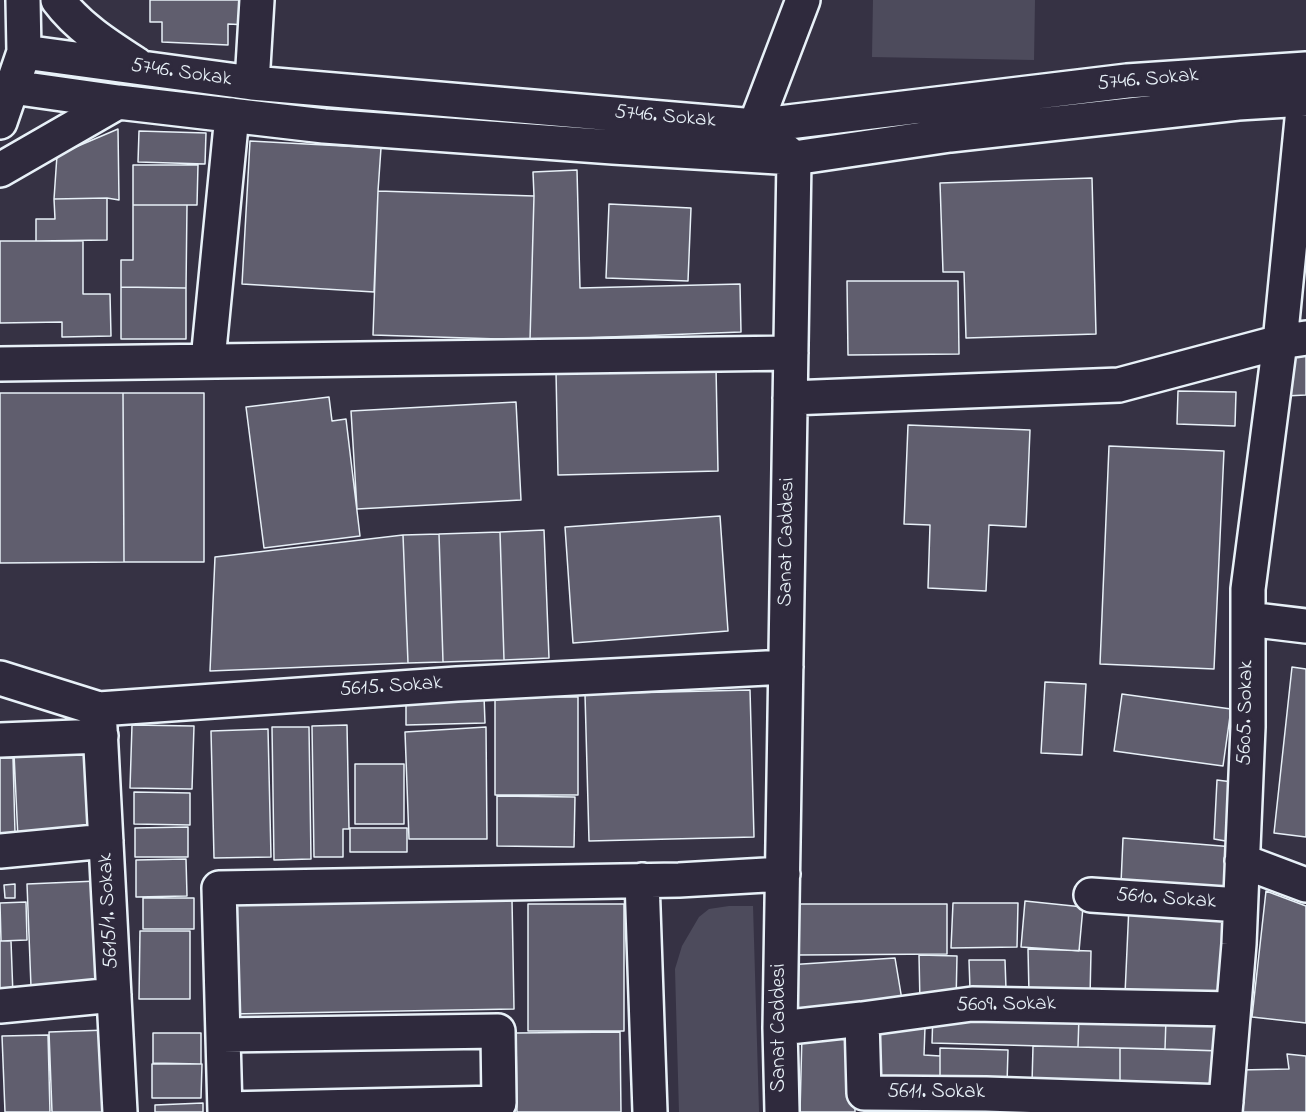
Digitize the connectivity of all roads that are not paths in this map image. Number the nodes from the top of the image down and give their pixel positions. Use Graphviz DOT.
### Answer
graph roads {
  1 [pos="23,0"];
  2 [pos="58,0"];
  3 [pos="257,0"];
  4 [pos="803,0"];
  5 [pos="24,52"];
  6 [pos="143,68"];
  7 [pos="252,83"];
  8 [pos="12,87"];
  9 [pos="1305,89"];
  10 [pos="118,102"];
  11 [pos="232,115"];
  12 [pos="0,122"];
  13 [pos="755,126"];
  14 [pos="794,158"];
  15 [pos="0,170"];
  16 [pos="1293,340"];
  17 [pos="791,353"];
  18 [pos="208,360"];
  19 [pos="0,364"];
  20 [pos="790,398"];
  21 [pos="1248,619"];
  22 [pos="1306,626"];
  23 [pos="786,667"];
  24 [pos="0,678"];
  25 [pos="100,722"];
  26 [pos="0,740"];
  27 [pos="106,841"];
  28 [pos="0,851"];
  29 [pos="1242,861"];
  30 [pos="783,874"];
  31 [pos="642,880"];
  32 [pos="1306,885"];
  33 [pos="1091,895"];
  34 [pos="1240,905"];
  35 [pos="114,995"];
  36 [pos="0,1006"];
  37 [pos="1233,1009"];
  38 [pos="862,1019"];
  39 [pos="780,1028"];
  40 [pos="223,1035"];
  41 [pos="864,1103"];
  42 [pos="985,1103"];
  43 [pos="1094,1104"];
  44 [pos="1226,1107"];
  45 [pos="225,1110"];
  46 [pos="120,1112"];
  47 [pos="650,1112"];
  48 [pos="782,1112"];
  1 -- 5 [label="street"];
  2 -- 6 [label="street"];
  3 -- 7 [label="street"];
  4 -- 13 [label="street"];
  5 -- 6 [label="street, 5746. Sokak"];
  5 -- 8 [label="street"];
  6 -- 7 [label="street, 5746. Sokak"];
  7 -- 13 [label="street, 5746. Sokak"];
  8 -- 10 [label="street"];
  8 -- 12 [label="street"];
  9 -- 13 [label="street, 5746. Sokak"];
  9 -- 14 [label="street"];
  9 -- 16 [label="street, 5605. Sokak"];
  10 -- 11 [label="street"];
  10 -- 15 [label="street"];
  11 -- 14 [label="street"];
  11 -- 18 [label="street"];
  13 -- 14 [label="street"];
  14 -- 17 [label="street, Sanat Caddesi"];
  16 -- 20 [label="street"];
  16 -- 21 [label="street, 5605. Sokak"];
  17 -- 18 [label="street"];
  17 -- 20 [label="street, Sanat Caddesi"];
  18 -- 19 [label="street"];
  20 -- 23 [label="street, Sanat Caddesi"];
  21 -- 22 [label="street"];
  21 -- 29 [label="street, 5605. Sokak"];
  23 -- 25 [label="street, 5615. Sokak"];
  23 -- 30 [label="street, Sanat Caddesi"];
  24 -- 25 [label="street, 5615. Sokak"];
  25 -- 26 [label="street"];
  25 -- 27 [label="street, 5615/1. Sokak"];
  27 -- 28 [label="street"];
  27 -- 35 [label="street, 5615/1. Sokak"];
  29 -- 32 [label="street"];
  29 -- 34 [label="street, 5605. Sokak"];
  30 -- 31 [label="street"];
  30 -- 39 [label="street, Sanat Caddesi"];
  31 -- 40 [label="street"];
  31 -- 47 [label="street"];
  33 -- 34 [label="street, 5610. Sokak"];
  34 -- 37 [label="street, 5605. Sokak"];
  35 -- 36 [label="street"];
  35 -- 46 [label="street, 5615/1. Sokak"];
  37 -- 38 [label="street, 5609. Sokak"];
  37 -- 44 [label="street, 5605. Sokak"];
  38 -- 39 [label="street, 5609. Sokak"];
  38 -- 41 [label="street, 5611. Sokak"];
  39 -- 48 [label="street, Sanat Caddesi"];
  40 -- 45 [label="street"];
  40 -- 45 [label="street"];
  41 -- 42 [label="street, 5611. Sokak"];
  42 -- 43 [label="street, 5611. Sokak"];
  43 -- 44 [label="street, 5611. Sokak"];
}
